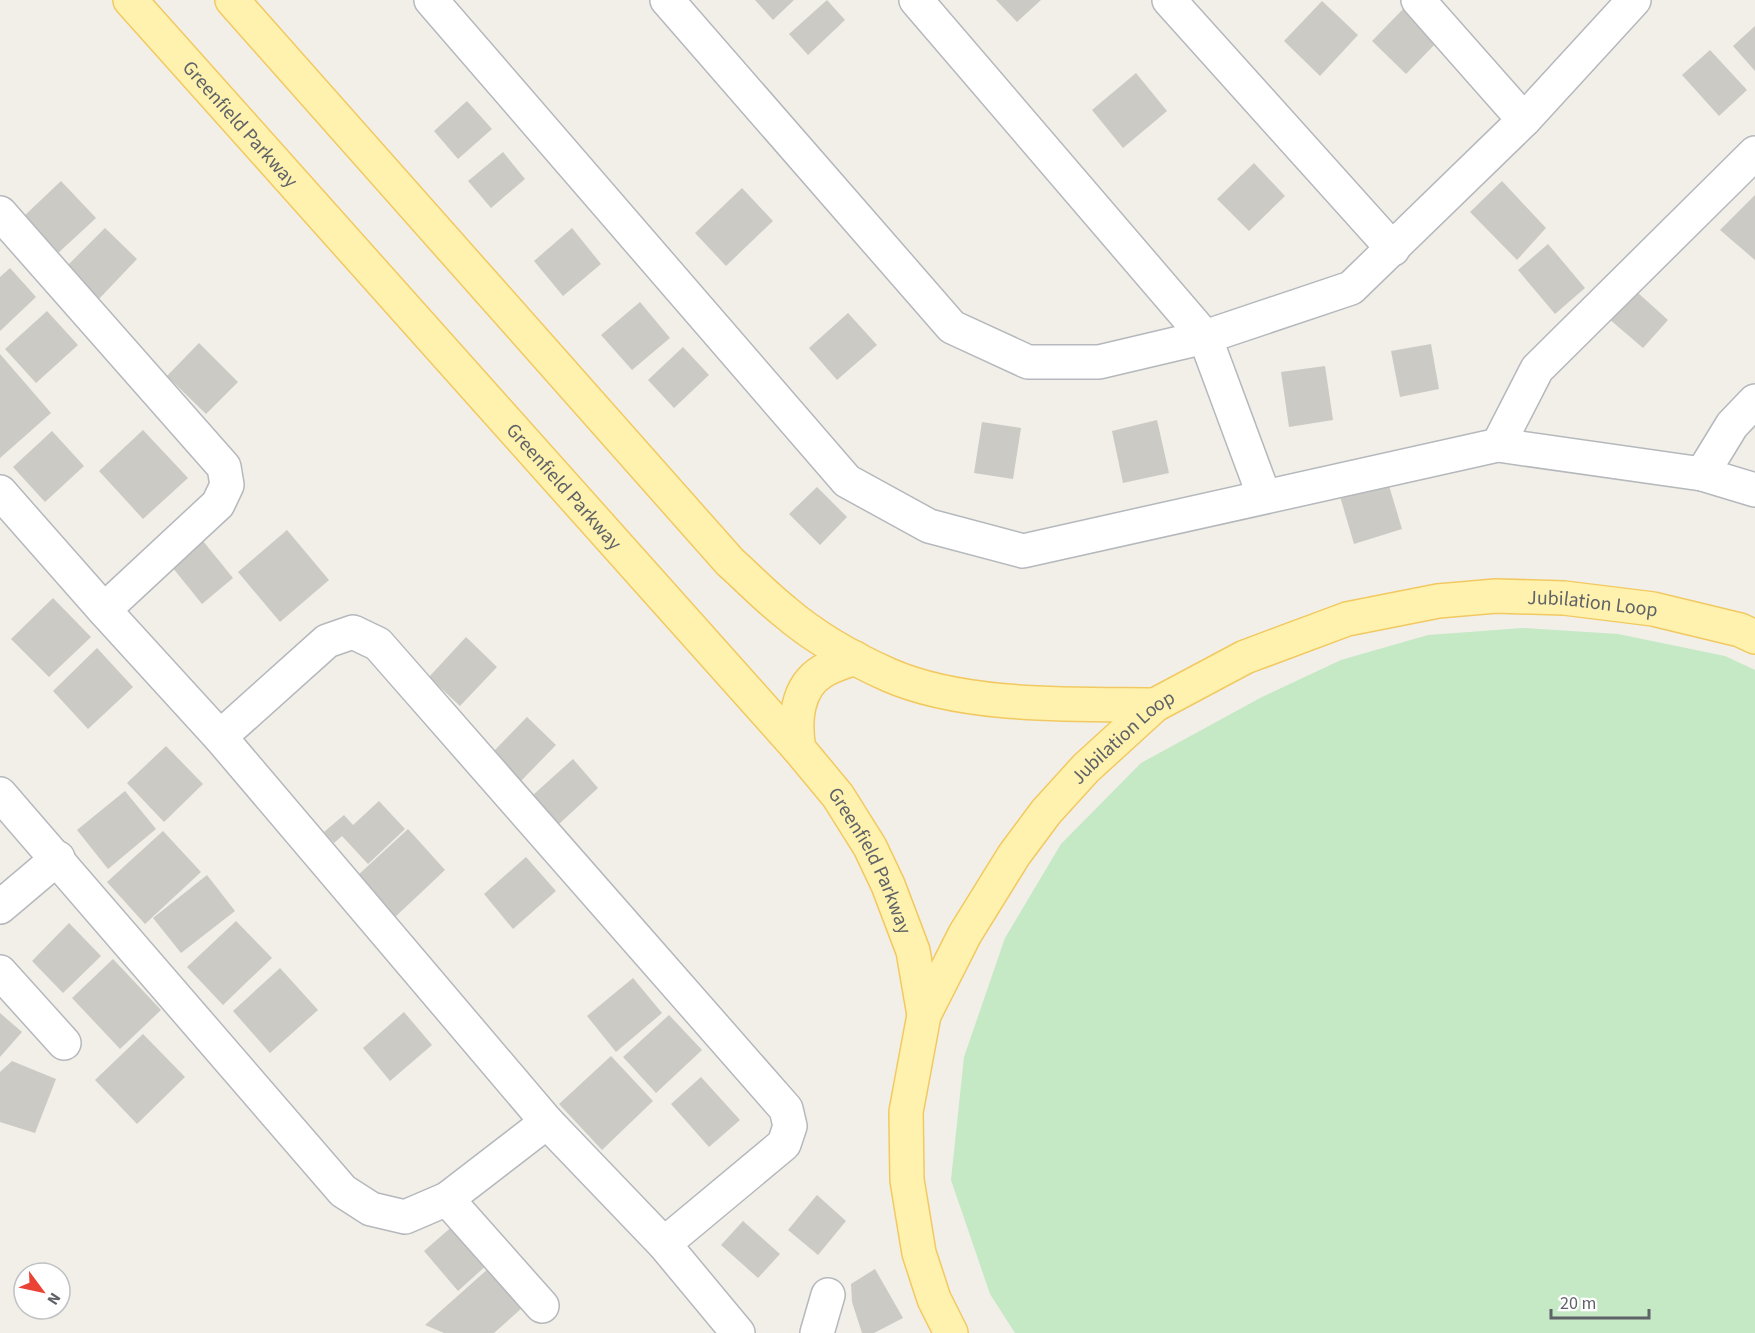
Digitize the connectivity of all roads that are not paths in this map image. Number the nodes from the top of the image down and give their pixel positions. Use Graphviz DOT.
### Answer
graph roads {
  1 [pos="130,0"];
  2 [pos="232,0"];
  3 [pos="431,0"];
  4 [pos="667,0"];
  5 [pos="916,0"];
  6 [pos="1169,0"];
  7 [pos="1418,0"];
  8 [pos="1634,0"];
  9 [pos="1524,120"];
  10 [pos="1755,153"];
  11 [pos="0,213"];
  12 [pos="1393,249"];
  13 [pos="1205,337"];
  14 [pos="1755,401"];
  15 [pos="1498,445"];
  16 [pos="1702,474"];
  17 [pos="1755,490"];
  18 [pos="0,492"];
  19 [pos="1264,496"];
  20 [pos="104,610"];
  21 [pos="1755,637"];
  22 [pos="855,658"];
  23 [pos="1155,705"];
  24 [pos="220,736"];
  25 [pos="799,749"];
  26 [pos="0,794"];
  27 [pos="58,858"];
  28 [pos="0,907"];
  29 [pos="0,972"];
  30 [pos="924,1016"];
  31 [pos="64,1043"];
  32 [pos="547,1122"];
  33 [pos="447,1199"];
  34 [pos="664,1244"];
  35 [pos="828,1294"];
  36 [pos="542,1306"];
  37 [pos="738,1333"];
  38 [pos="817,1333"];
  39 [pos="951,1333"];
  1 -- 25 [label="main road, Greenfield Parkway"];
  2 -- 22 [label="main road"];
  3 -- 19 [label="street"];
  4 -- 13 [label="street"];
  5 -- 13 [label="street"];
  6 -- 12 [label="street"];
  7 -- 9 [label="street"];
  8 -- 9 [label="street"];
  9 -- 12 [label="street"];
  10 -- 15 [label="street"];
  11 -- 20 [label="street"];
  12 -- 13 [label="street"];
  13 -- 19 [label="street"];
  14 -- 16 [label="street"];
  15 -- 16 [label="street"];
  15 -- 19 [label="street"];
  16 -- 17 [label="street"];
  18 -- 20 [label="street"];
  20 -- 24 [label="street"];
  21 -- 23 [label="main road, Jubilation Loop"];
  22 -- 23 [label="main road"];
  22 -- 25 [label="main road"];
  23 -- 30 [label="main road, Jubilation Loop"];
  24 -- 32 [label="street"];
  24 -- 34 [label="street"];
  25 -- 30 [label="main road, Greenfield Parkway"];
  26 -- 27 [label="street"];
  27 -- 28 [label="street"];
  27 -- 33 [label="street"];
  29 -- 31 [label="street"];
  30 -- 39 [label="main road, Jubilation Loop"];
  32 -- 33 [label="street"];
  32 -- 34 [label="street"];
  33 -- 36 [label="street"];
  34 -- 37 [label="street"];
  35 -- 38 [label="street"];
}
